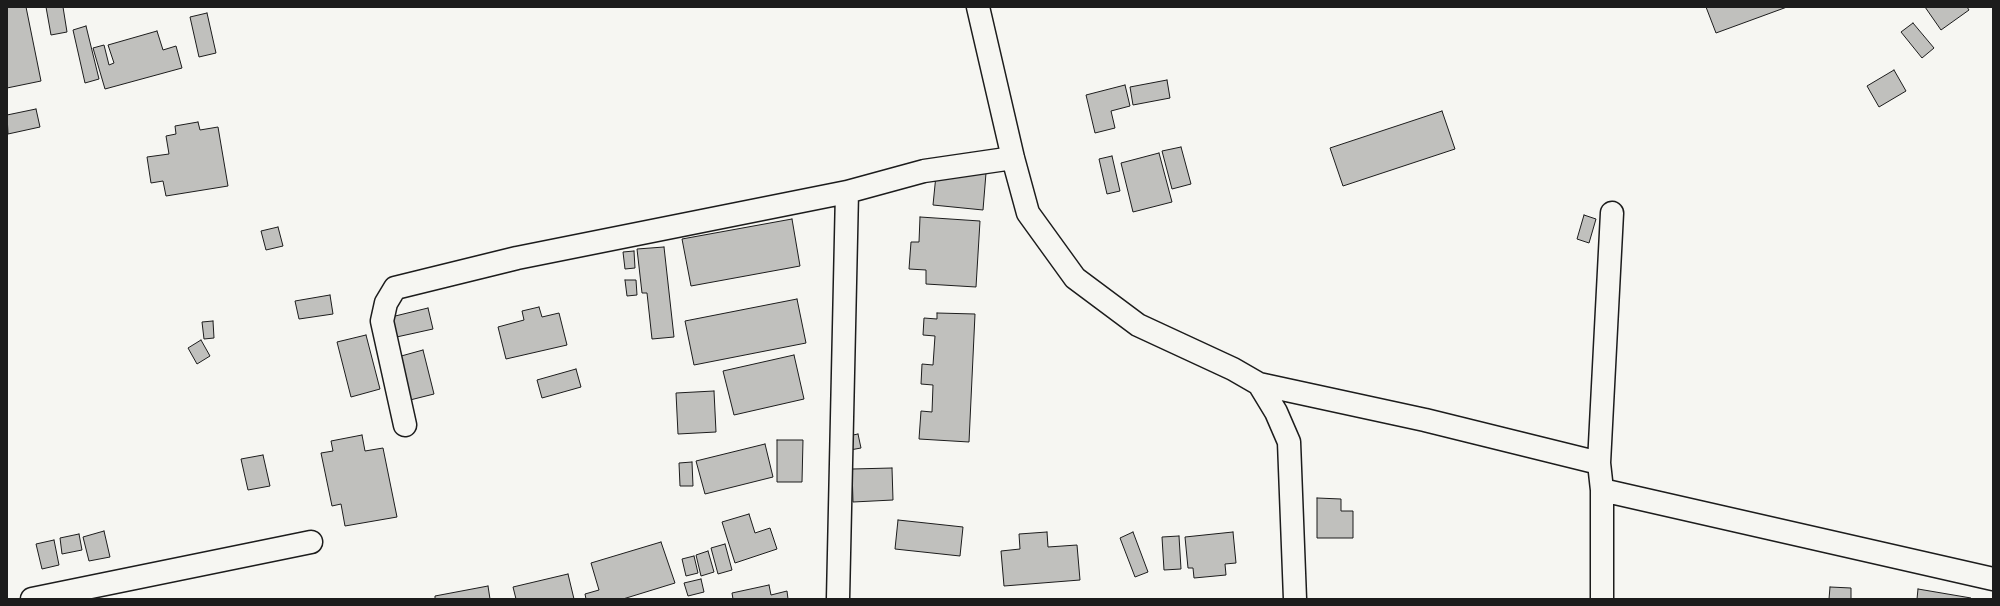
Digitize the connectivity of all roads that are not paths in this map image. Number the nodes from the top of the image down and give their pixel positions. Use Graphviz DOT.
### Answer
graph roads {
  1 [pos="978,7"];
  2 [pos="1013,158"];
  3 [pos="847,192"];
  4 [pos="1612,213"];
  5 [pos="1260,384"];
  6 [pos="405,425"];
  7 [pos="1599,464"];
  8 [pos="1602,490"];
  9 [pos="311,542"];
  10 [pos="1993,579"];
  11 [pos="32,599"];
  12 [pos="838,599"];
  13 [pos="1295,599"];
  14 [pos="1602,599"];
  1 -- 2 [label="street"];
  2 -- 3 [label="street"];
  2 -- 5 [label="street"];
  3 -- 6 [label="street"];
  3 -- 12 [label="street"];
  4 -- 7 [label="street"];
  5 -- 7 [label="street"];
  5 -- 13 [label="street"];
  7 -- 8 [label="street"];
  8 -- 10 [label="street"];
  8 -- 14 [label="street"];
  9 -- 11 [label="street"];
}
